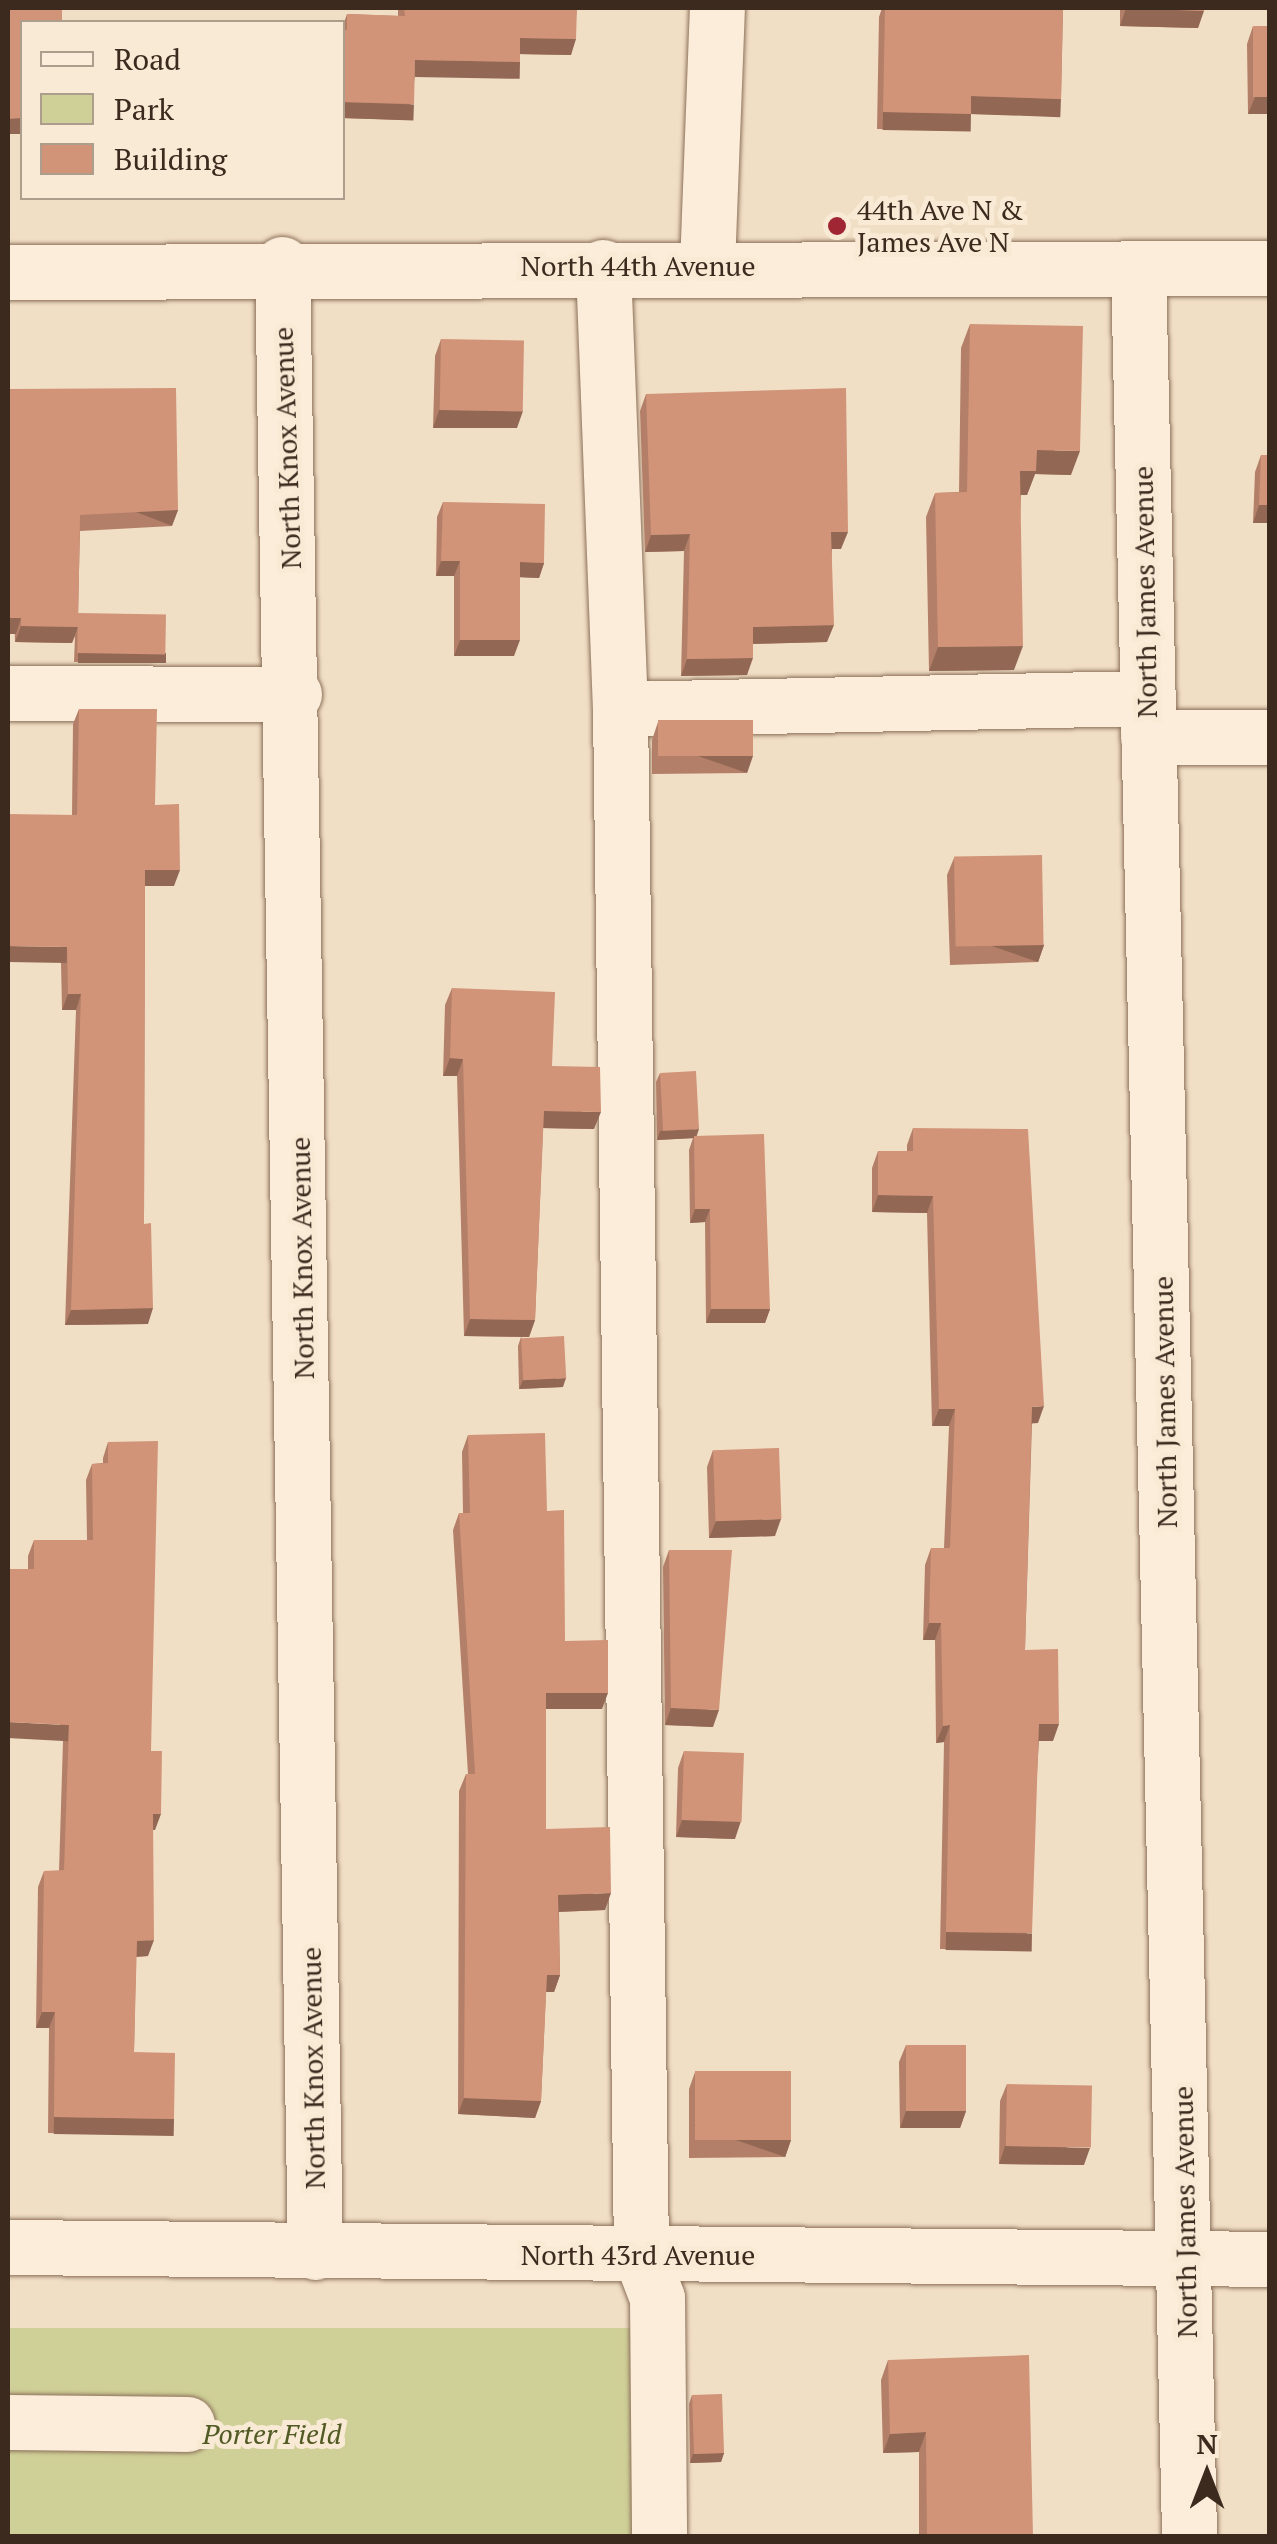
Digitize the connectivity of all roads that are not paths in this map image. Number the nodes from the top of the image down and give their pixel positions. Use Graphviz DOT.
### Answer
graph roads {
  1 [pos="716,8"];
  2 [pos="282,264"];
  3 [pos="707,266"];
  4 [pos="603,267"];
  5 [pos="1138,268"];
  6 [pos="1270,268"];
  7 [pos="8,272"];
  8 [pos="8,693"];
  9 [pos="294,694"];
  10 [pos="620,709"];
  11 [pos="1148,718"];
  12 [pos="1270,737"];
  13 [pos="8,2247"];
  14 [pos="314,2252"];
  15 [pos="642,2256"];
  16 [pos="1188,2258"];
  17 [pos="1270,2259"];
  18 [pos="8,2422"];
  19 [pos="187,2424"];
  20 [pos="659,2536"];
  21 [pos="1189,2536"];
  1 -- 3 [label="street"];
  2 -- 4 [label="street, North 44th Avenue"];
  2 -- 7 [label="street, North 44th Avenue"];
  2 -- 9 [label="street, North Knox Avenue"];
  3 -- 4 [label="street, North 44th Avenue"];
  3 -- 5 [label="street, North 44th Avenue"];
  4 -- 10 [label="street"];
  5 -- 6 [label="street, North 44th Avenue"];
  5 -- 11 [label="street, North James Avenue"];
  8 -- 9 [label="street"];
  9 -- 14 [label="street, North Knox Avenue"];
  10 -- 11 [label="street"];
  10 -- 15 [label="street"];
  11 -- 12 [label="street"];
  11 -- 16 [label="street, North James Avenue"];
  13 -- 14 [label="street, North 43rd Avenue"];
  14 -- 15 [label="street, North 43rd Avenue"];
  15 -- 16 [label="street, North 43rd Avenue"];
  15 -- 20 [label="street"];
  16 -- 17 [label="street, North 43rd Avenue"];
  16 -- 21 [label="street, North James Avenue"];
  18 -- 19 [label="street"];
}
